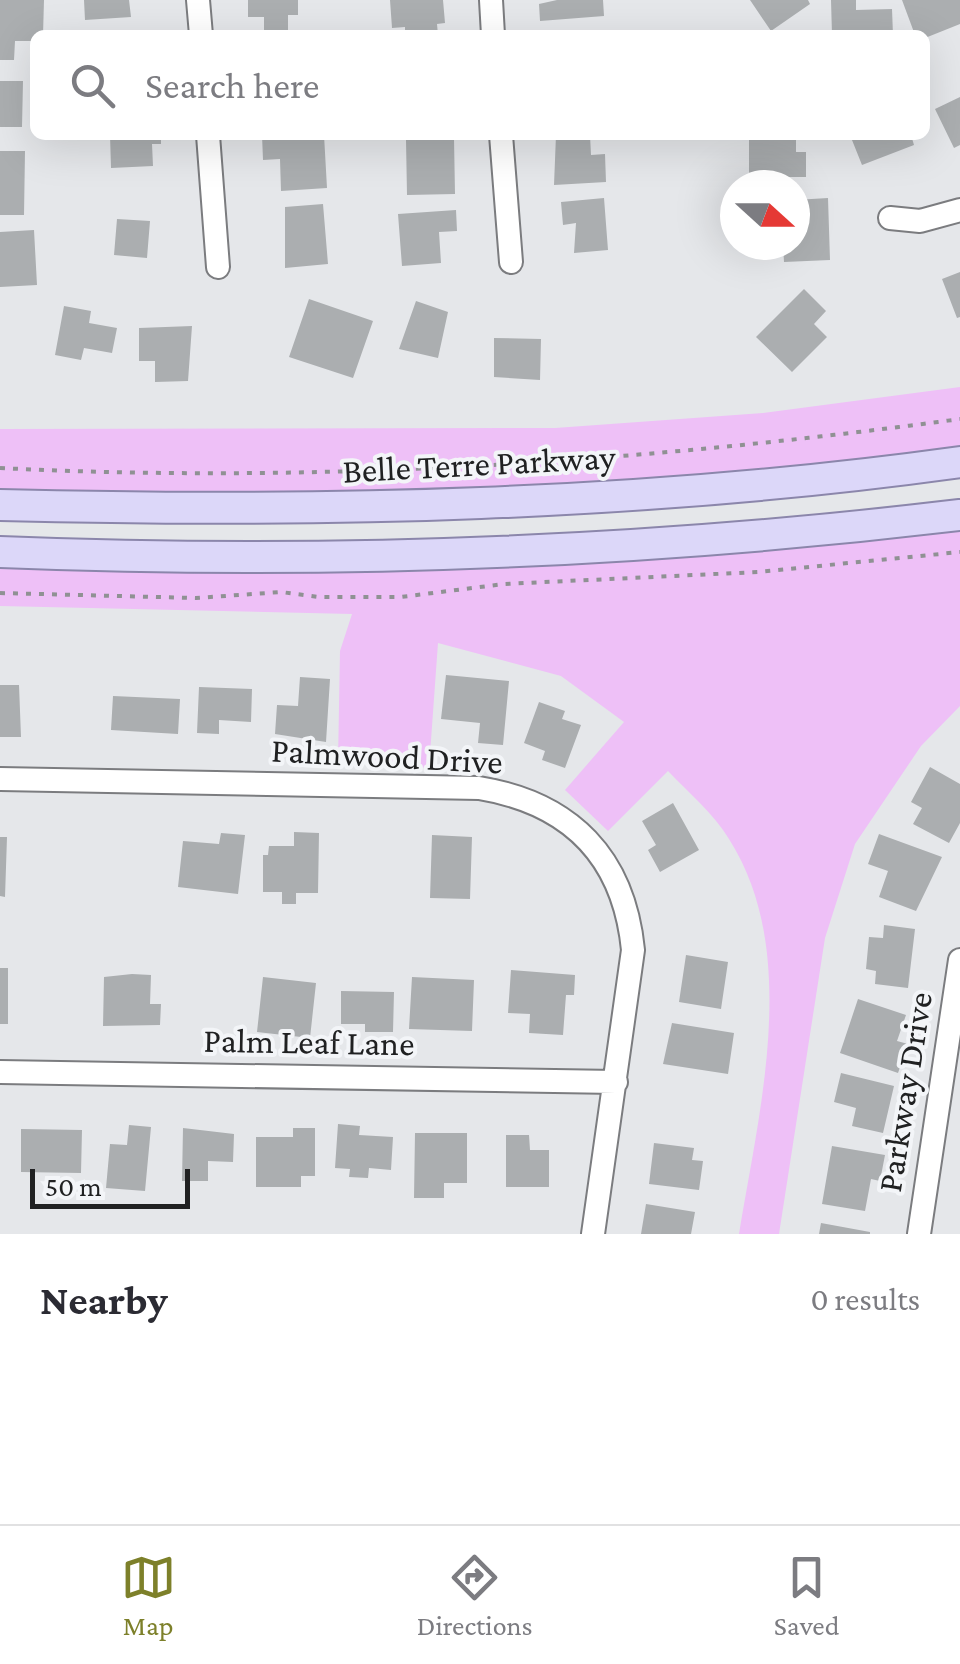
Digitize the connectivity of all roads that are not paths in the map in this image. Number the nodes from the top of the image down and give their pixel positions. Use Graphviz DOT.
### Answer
graph roads {
  1 [pos="198,0"];
  2 [pos="491,0"];
  3 [pos="201,30"];
  4 [pos="493,30"];
  5 [pos="208,140"];
  6 [pos="501,140"];
  7 [pos="960,210"];
  8 [pos="890,218"];
  9 [pos="511,262"];
  10 [pos="218,268"];
  11 [pos="960,462"];
  12 [pos="0,505"];
  13 [pos="960,515"];
  14 [pos="0,552"];
  15 [pos="0,780"];
  16 [pos="960,960"];
  17 [pos="0,1072"];
  18 [pos="616,1082"];
  19 [pos="593,1234"];
  20 [pos="918,1234"];
  1 -- 3 [label="street"];
  2 -- 4 [label="street"];
  5 -- 10 [label="street"];
  6 -- 9 [label="street"];
  7 -- 8 [label="street"];
  11 -- 12 [label="main road, Belle Terre Parkway"];
  13 -- 14 [label="main road"];
  15 -- 18 [label="street, Palmwood Drive"];
  16 -- 20 [label="street, Parkway Drive"];
  17 -- 18 [label="street, Palm Leaf Lane"];
  18 -- 19 [label="street, Palmwood Drive"];
}
